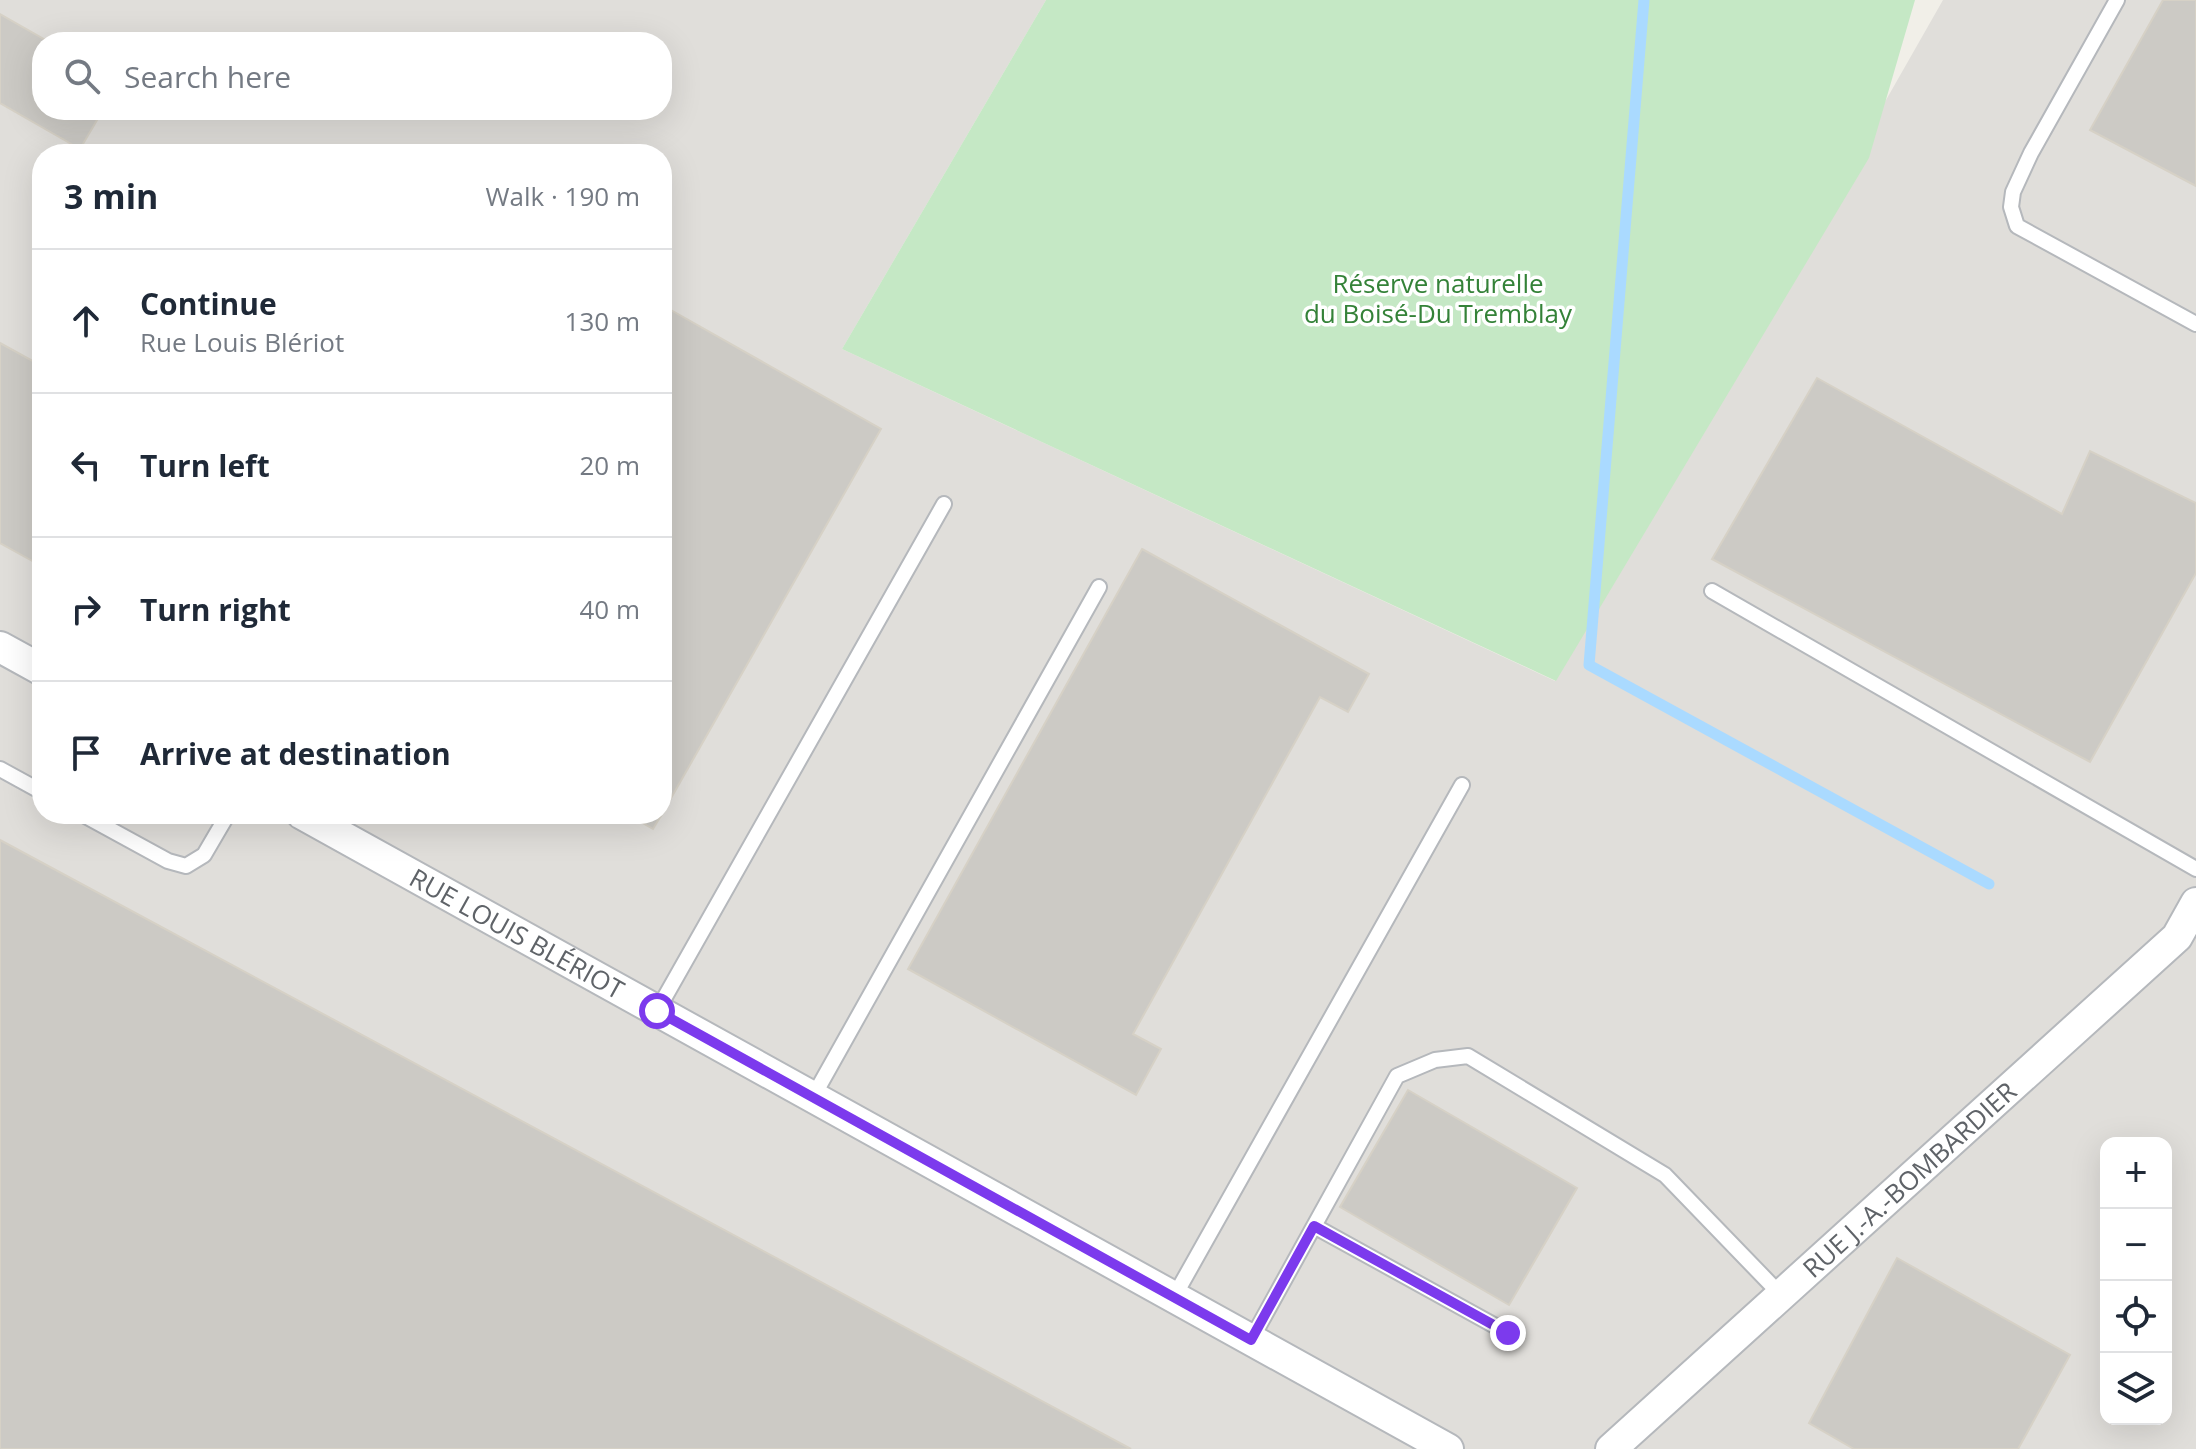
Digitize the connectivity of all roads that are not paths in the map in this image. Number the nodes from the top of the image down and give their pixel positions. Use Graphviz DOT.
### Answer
graph roads {
  1 [pos="2117,0"];
  2 [pos="2196,324"];
  3 [pos="944,504"];
  4 [pos="1099,587"];
  5 [pos="1712,591"];
  6 [pos="0,647"];
  7 [pos="32,665"];
  8 [pos="0,769"];
  9 [pos="1462,785"];
  10 [pos="32,787"];
  11 [pos="100,824"];
  12 [pos="222,824"];
  13 [pos="322,824"];
  14 [pos="2196,869"];
  15 [pos="2196,903"];
  16 [pos="657,1011"];
  17 [pos="813,1097"];
  18 [pos="1314,1226"];
  19 [pos="1781,1295"];
  20 [pos="1174,1297"];
  21 [pos="1508,1333"];
  22 [pos="1251,1340"];
  23 [pos="1448,1449"];
  24 [pos="1611,1449"];
  1 -- 2 [label="lane"];
  3 -- 16 [label="lane"];
  4 -- 17 [label="lane"];
  5 -- 14 [label="lane"];
  6 -- 7 [label="street"];
  8 -- 10 [label="lane"];
  9 -- 20 [label="lane"];
  11 -- 12 [label="lane"];
  13 -- 16 [label="street, RUE LOUIS BLÉRIOT"];
  15 -- 19 [label="street, RUE J.-A.-BOMBARDIER"];
  16 -- 17 [label="street, RUE LOUIS BLÉRIOT"];
  17 -- 20 [label="street, RUE LOUIS BLÉRIOT"];
  18 -- 19 [label="lane"];
  18 -- 21 [label="lane"];
  18 -- 22 [label="lane"];
  19 -- 24 [label="street, RUE J.-A.-BOMBARDIER"];
  20 -- 22 [label="street, RUE LOUIS BLÉRIOT"];
  22 -- 23 [label="street, RUE LOUIS BLÉRIOT"];
}
